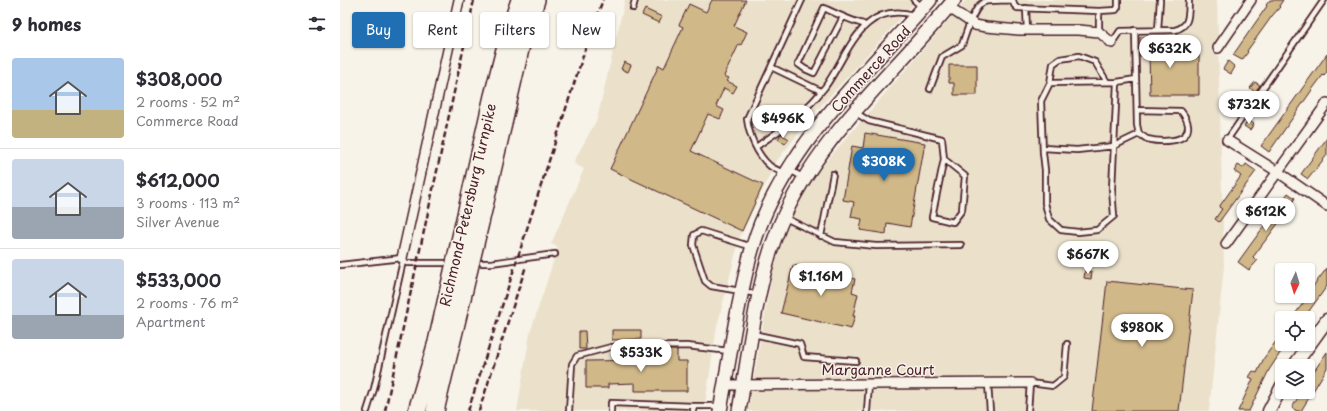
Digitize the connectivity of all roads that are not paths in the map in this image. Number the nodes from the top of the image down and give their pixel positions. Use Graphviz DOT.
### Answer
graph roads {
  1 [pos="458,0"];
  2 [pos="520,0"];
  3 [pos="536,0"];
  4 [pos="635,0"];
  5 [pos="802,0"];
  6 [pos="1013,0"];
  7 [pos="1118,0"];
  8 [pos="1160,0"];
  9 [pos="1189,0"];
  10 [pos="1251,0"];
  11 [pos="1324,0"];
  12 [pos="951,4"];
  13 [pos="921,6"];
  14 [pos="633,8"];
  15 [pos="1026,8"];
  16 [pos="1099,11"];
  17 [pos="843,17"];
  18 [pos="970,21"];
  19 [pos="863,24"];
  20 [pos="1026,30"];
  21 [pos="1135,30"];
  22 [pos="1158,30"];
  23 [pos="1099,32"];
  24 [pos="1112,43"];
  25 [pos="1218,48"];
  26 [pos="771,68"];
  27 [pos="1136,79"];
  28 [pos="1107,82"];
  29 [pos="1117,82"];
  30 [pos="1050,83"];
  31 [pos="930,89"];
  32 [pos="821,91"];
  33 [pos="1327,102"];
  34 [pos="1137,110"];
  35 [pos="854,112"];
  36 [pos="1139,134"];
  37 [pos="1227,140"];
  38 [pos="1114,146"];
  39 [pos="756,147"];
  40 [pos="1043,148"];
  41 [pos="944,159"];
  42 [pos="783,171"];
  43 [pos="1278,172"];
  44 [pos="833,174"];
  45 [pos="804,178"];
  46 [pos="1327,206"];
  47 [pos="784,217"];
  48 [pos="821,236"];
  49 [pos="1226,244"];
  50 [pos="961,246"];
  51 [pos="752,247"];
  52 [pos="556,254"];
  53 [pos="402,260"];
  54 [pos="444,263"];
  55 [pos="482,263"];
  56 [pos="340,265"];
  57 [pos="741,291"];
  58 [pos="760,294"];
  59 [pos="1327,320"];
  60 [pos="753,334"];
  61 [pos="1067,344"];
  62 [pos="731,351"];
  63 [pos="1299,359"];
  64 [pos="856,361"];
  65 [pos="1030,383"];
  66 [pos="868,384"];
  67 [pos="988,384"];
  68 [pos="725,385"];
  69 [pos="744,385"];
  70 [pos="1275,399"];
  71 [pos="694,409"];
  72 [pos="721,409"];
  73 [pos="367,411"];
  74 [pos="417,411"];
  75 [pos="436,411"];
  76 [pos="569,411"];
  77 [pos="611,411"];
  78 [pos="739,411"];
  79 [pos="867,411"];
  80 [pos="990,411"];
  81 [pos="1028,411"];
  82 [pos="1269,411"];
  1 -- 53 [label="street"];
  2 -- 74 [label="highway, Richmond-Petersburg Turnpike"];
  3 -- 75 [label="highway, Richmond-Petersburg Turnpike"];
  4 -- 14 [label="lane"];
  5 -- 26 [label="lane"];
  6 -- 15 [label="lane"];
  6 -- 18 [label="lane"];
  7 -- 16 [label="lane"];
  8 -- 22 [label="lane"];
  9 -- 22 [label="lane"];
  10 -- 25 [label="street"];
  11 -- 37 [label="lane"];
  12 -- 18 [label="street"];
  12 -- 35 [label="main road, Commerce Road"];
  13 -- 19 [label="lane"];
  13 -- 42 [label="main road, Commerce Road"];
  15 -- 16 [label="lane"];
  15 -- 20 [label="lane"];
  16 -- 23 [label="lane"];
  17 -- 17 [label="lane"];
  17 -- 19 [label="lane"];
  18 -- 20 [label="street"];
  18 -- 31 [label="lane"];
  19 -- 32 [label="lane"];
  20 -- 23 [label="street"];
  21 -- 22 [label="lane"];
  21 -- 24 [label="lane"];
  21 -- 27 [label="lane"];
  23 -- 24 [label="street"];
  26 -- 32 [label="lane"];
  26 -- 39 [label="lane"];
  27 -- 29 [label="lane"];
  27 -- 34 [label="lane"];
  28 -- 29 [label="lane"];
  28 -- 30 [label="lane"];
  28 -- 30 [label="lane"];
  29 -- 38 [label="lane"];
  30 -- 40 [label="lane"];
  32 -- 39 [label="lane"];
  33 -- 43 [label="street"];
  34 -- 36 [label="lane"];
  34 -- 36 [label="lane"];
  35 -- 41 [label="lane"];
  35 -- 45 [label="main road, Commerce Road"];
  36 -- 38 [label="lane"];
  37 -- 43 [label="street"];
  38 -- 40 [label="lane"];
  38 -- 40 [label="lane"];
  39 -- 42 [label="lane"];
  41 -- 41 [label="lane"];
  42 -- 45 [label="lane"];
  42 -- 51 [label="main road, Commerce Road"];
  43 -- 46 [label="street"];
  43 -- 49 [label="street"];
  44 -- 48 [label="lane"];
  45 -- 47 [label="main road, Commerce Road"];
  47 -- 48 [label="lane"];
  47 -- 58 [label="main road, Commerce Road"];
  48 -- 50 [label="lane"];
  51 -- 57 [label="main road, Commerce Road"];
  51 -- 57 [label="lane"];
  52 -- 55 [label="lane"];
  53 -- 54 [label="lane"];
  53 -- 56 [label="lane"];
  53 -- 73 [label="lane"];
  57 -- 58 [label="lane"];
  57 -- 62 [label="main road, Commerce Road"];
  58 -- 60 [label="main road, Commerce Road"];
  59 -- 63 [label="street"];
  60 -- 64 [label="lane"];
  60 -- 69 [label="main road, Commerce Road"];
  61 -- 65 [label="lane"];
  62 -- 68 [label="main road, Commerce Road"];
  62 -- 76 [label="lane"];
  65 -- 67 [label="street, Marganne Court"];
  65 -- 81 [label="lane"];
  66 -- 67 [label="street, Marganne Court"];
  66 -- 69 [label="street, Marganne Court"];
  66 -- 79 [label="lane"];
  67 -- 80 [label="lane"];
  68 -- 69 [label="street, Marganne Court"];
  68 -- 72 [label="main road, Commerce Road"];
  69 -- 78 [label="main road, Commerce Road"];
  70 -- 82 [label="street"];
  71 -- 72 [label="lane"];
  71 -- 77 [label="lane"];
}
